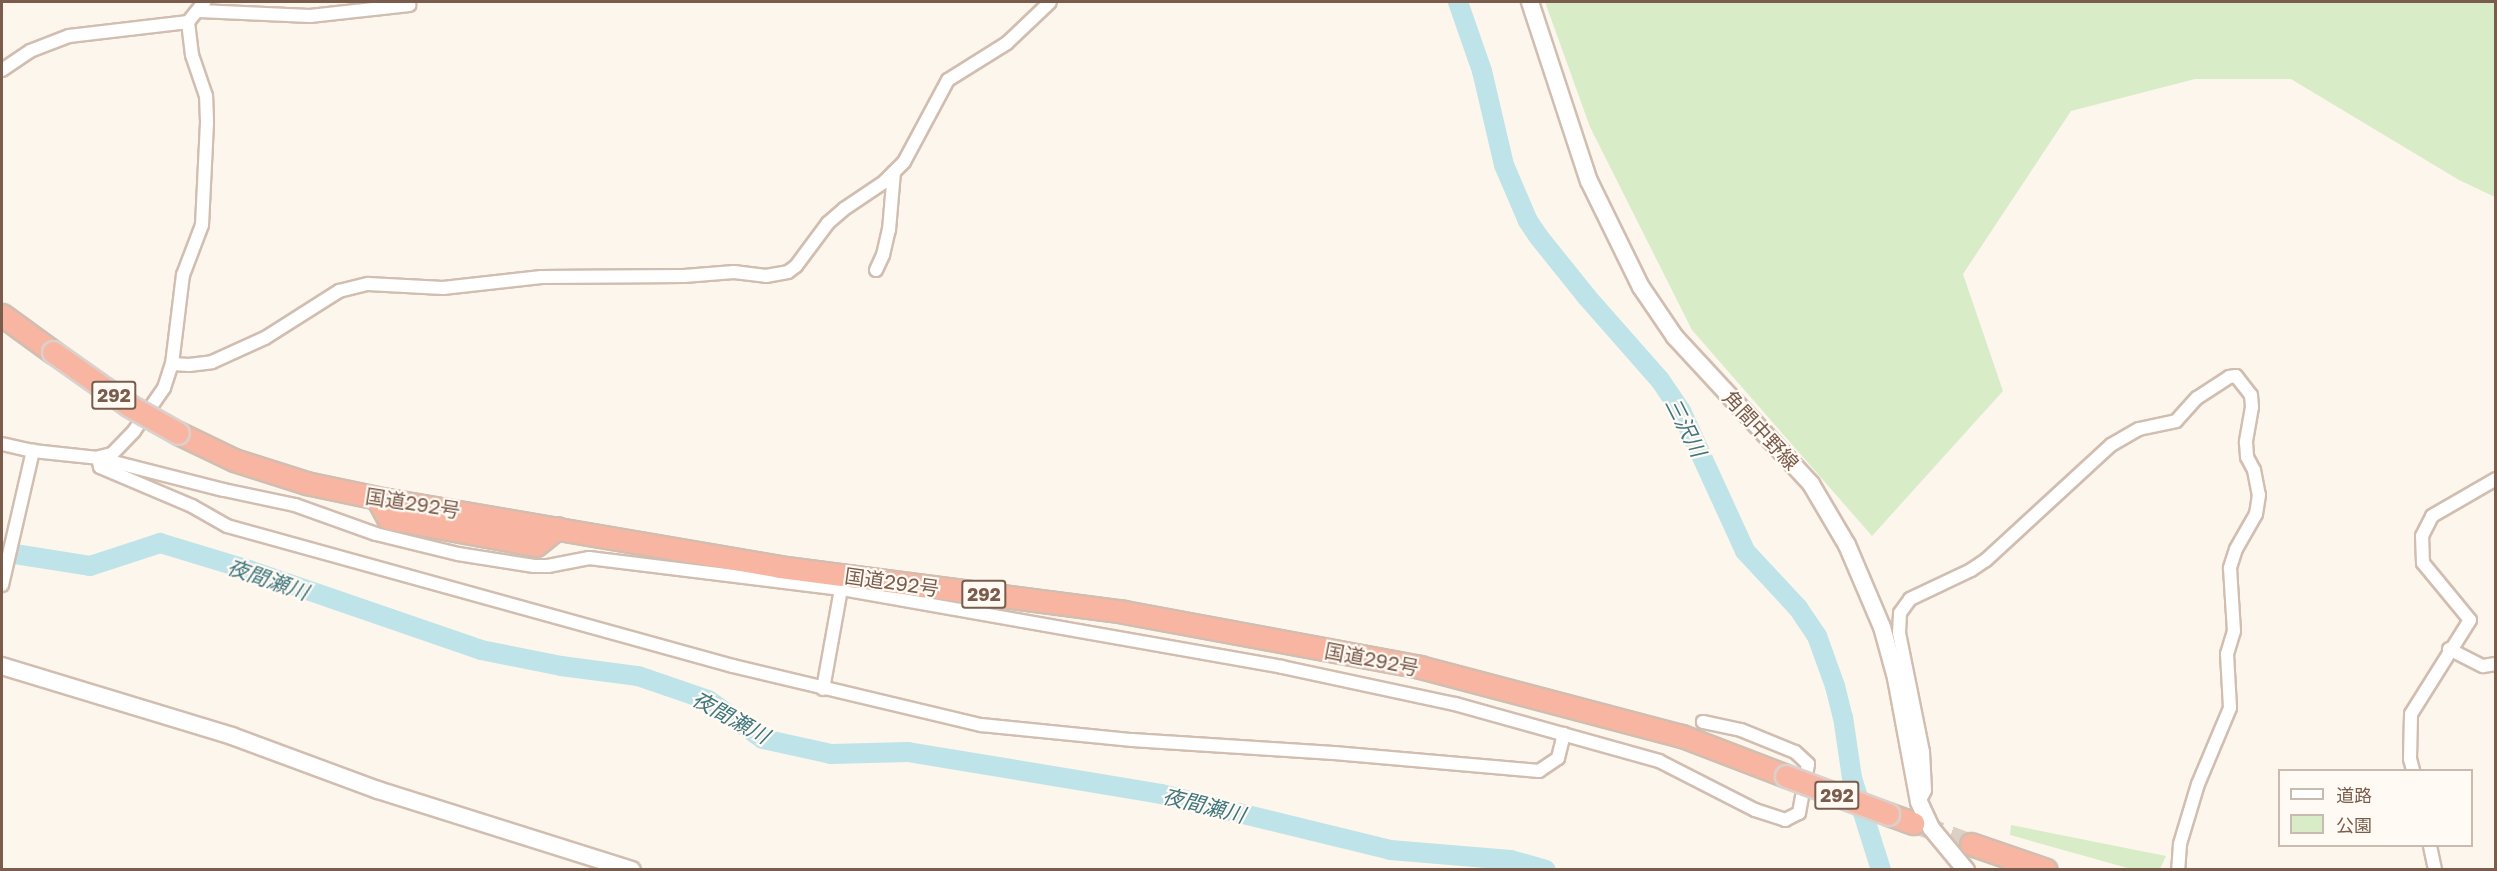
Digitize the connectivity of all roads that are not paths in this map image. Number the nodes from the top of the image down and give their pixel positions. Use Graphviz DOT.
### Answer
graph roads {
  1 [pos="1050,2"];
  2 [pos="1530,2"];
  3 [pos="409,5"];
  4 [pos="201,6"];
  5 [pos="188,22"];
  6 [pos="2,70"];
  7 [pos="894,172"];
  8 [pos="876,270"];
  9 [pos="2,315"];
  10 [pos="172,363"];
  11 [pos="2,444"];
  12 [pos="32,456"];
  13 [pos="98,458"];
  14 [pos="2496,478"];
  15 [pos="2,585"];
  16 [pos="841,590"];
  17 [pos="2449,650"];
  18 [pos="2496,664"];
  19 [pos="2,666"];
  20 [pos="823,689"];
  21 [pos="1703,722"];
  22 [pos="1564,734"];
  23 [pos="2412,769"];
  24 [pos="1919,802"];
  25 [pos="1913,823"];
  26 [pos="1971,844"];
  27 [pos="2430,847"];
  28 [pos="632,870"];
  29 [pos="1966,870"];
  30 [pos="2046,870"];
  31 [pos="2178,870"];
  32 [pos="2435,870"];
  1 -- 7 [label="street"];
  2 -- 24 [label="main road, 角間中野線"];
  3 -- 4 [label="street"];
  4 -- 5 [label="street"];
  5 -- 6 [label="street"];
  5 -- 10 [label="street"];
  7 -- 8 [label="street"];
  7 -- 10 [label="street"];
  9 -- 25 [label="highway, 国道292号 / 292, bridge"];
  10 -- 13 [label="street"];
  11 -- 12 [label="street"];
  12 -- 13 [label="street"];
  12 -- 15 [label="street"];
  13 -- 16 [label="street"];
  13 -- 20 [label="street"];
  14 -- 17 [label="street"];
  16 -- 20 [label="street"];
  16 -- 22 [label="street"];
  17 -- 18 [label="street"];
  17 -- 23 [label="street"];
  19 -- 28 [label="main road"];
  20 -- 22 [label="street"];
  21 -- 22 [label="street"];
  24 -- 29 [label="main road, 角間中野線"];
  24 -- 31 [label="street"];
  26 -- 30 [label="highway"];
  27 -- 32 [label="street"];
}
